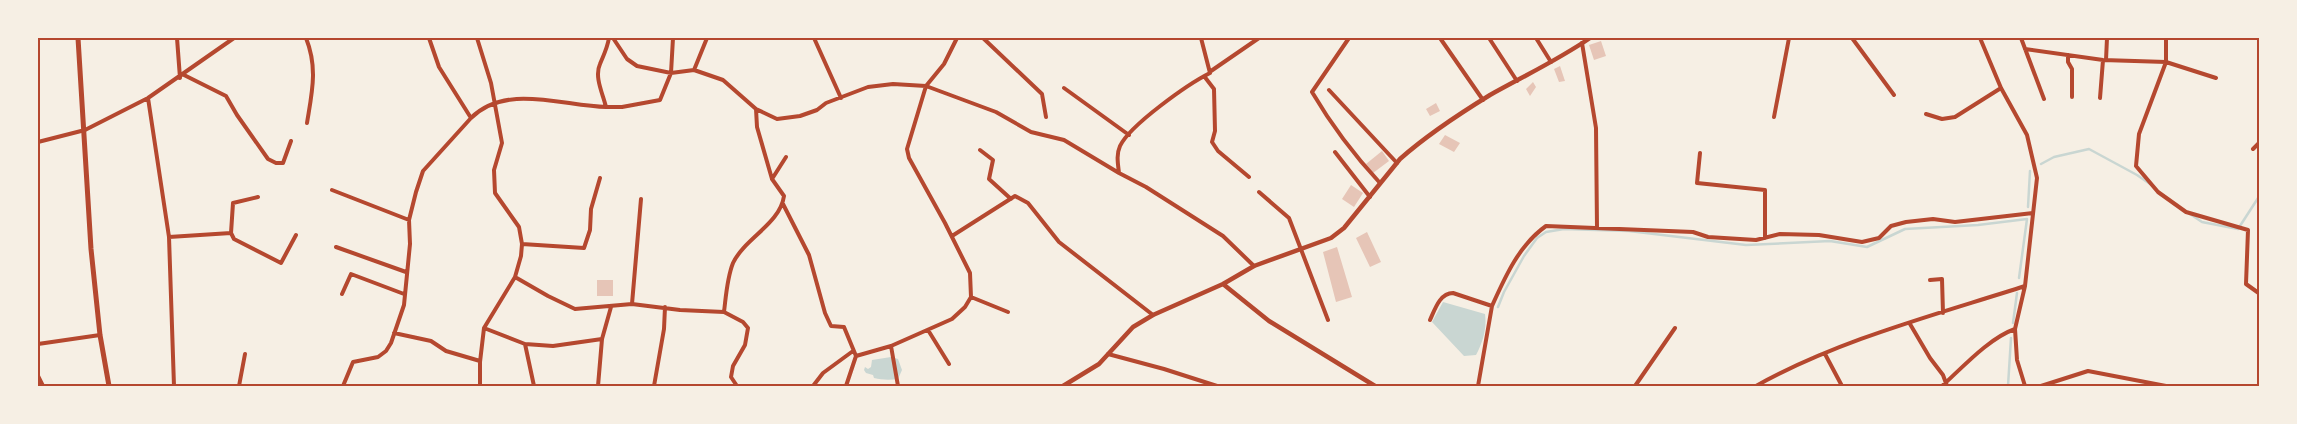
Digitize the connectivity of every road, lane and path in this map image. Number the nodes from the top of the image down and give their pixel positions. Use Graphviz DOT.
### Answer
graph roads {
  1 [pos="78,38"];
  2 [pos="178,38"];
  3 [pos="234,38"];
  4 [pos="310,38"];
  5 [pos="429,38"];
  6 [pos="477,38"];
  7 [pos="609,38"];
  8 [pos="613,38"];
  9 [pos="673,38"];
  10 [pos="707,38"];
  11 [pos="814,38"];
  12 [pos="957,38"];
  13 [pos="984,38"];
  14 [pos="1201,38"];
  15 [pos="1259,38"];
  16 [pos="1349,38"];
  17 [pos="1440,38"];
  18 [pos="1489,38"];
  19 [pos="1536,38"];
  20 [pos="1590,38"];
  21 [pos="1789,38"];
  22 [pos="1852,38"];
  23 [pos="1980,38"];
  24 [pos="2021,38"];
  25 [pos="2107,38"];
  26 [pos="2166,38"];
  27 [pos="307,40"];
  28 [pos="1582,43"];
  29 [pos="2025,49"];
  30 [pos="2068,55"];
  31 [pos="2104,60"];
  32 [pos="1551,62"];
  33 [pos="2166,62"];
  34 [pos="694,70"];
  35 [pos="1211,71"];
  36 [pos="671,73"];
  37 [pos="1204,76"];
  38 [pos="182,77"];
  39 [pos="2216,78"];
  40 [pos="1517,81"];
  41 [pos="926,86"];
  42 [pos="1064,88"];
  43 [pos="2001,88"];
  44 [pos="1329,90"];
  45 [pos="1894,96"];
  46 [pos="2072,97"];
  47 [pos="148,98"];
  48 [pos="842,98"];
  49 [pos="2044,98"];
  50 [pos="2100,98"];
  51 [pos="1483,100"];
  52 [pos="495,103"];
  53 [pos="606,107"];
  54 [pos="756,109"];
  55 [pos="1926,114"];
  56 [pos="1046,117"];
  57 [pos="1774,117"];
  58 [pos="471,118"];
  59 [pos="306,123"];
  60 [pos="85,130"];
  61 [pos="1129,135"];
  62 [pos="291,141"];
  63 [pos="38,142"];
  64 [pos="2260,142"];
  65 [pos="2253,149"];
  66 [pos="980,150"];
  67 [pos="1335,152"];
  68 [pos="1700,153"];
  69 [pos="786,157"];
  70 [pos="1396,163"];
  71 [pos="1119,173"];
  72 [pos="1249,177"];
  73 [pos="600,178"];
  74 [pos="772,179"];
  75 [pos="1380,183"];
  76 [pos="332,190"];
  77 [pos="1259,192"];
  78 [pos="1370,197"];
  79 [pos="258,198"];
  80 [pos="641,199"];
  81 [pos="1011,199"];
  82 [pos="782,204"];
  83 [pos="2033,213"];
  84 [pos="410,220"];
  85 [pos="1597,228"];
  86 [pos="232,233"];
  87 [pos="296,235"];
  88 [pos="952,236"];
  89 [pos="169,238"];
  90 [pos="1765,238"];
  91 [pos="522,244"];
  92 [pos="336,247"];
  93 [pos="1302,250"];
  94 [pos="1254,266"];
  95 [pos="406,272"];
  96 [pos="515,277"];
  97 [pos="1930,280"];
  98 [pos="1223,284"];
  99 [pos="2025,286"];
  100 [pos="342,294"];
  101 [pos="404,294"];
  102 [pos="2260,294"];
  103 [pos="971,297"];
  104 [pos="632,304"];
  105 [pos="1492,306"];
  106 [pos="612,307"];
  107 [pos="665,307"];
  108 [pos="724,312"];
  109 [pos="1008,312"];
  110 [pos="1943,313"];
  111 [pos="1152,315"];
  112 [pos="1328,320"];
  113 [pos="1430,320"];
  114 [pos="1910,324"];
  115 [pos="484,328"];
  116 [pos="1675,328"];
  117 [pos="2015,329"];
  118 [pos="928,330"];
  119 [pos="394,333"];
  120 [pos="100,335"];
  121 [pos="602,339"];
  122 [pos="38,344"];
  123 [pos="525,344"];
  124 [pos="891,346"];
  125 [pos="853,351"];
  126 [pos="245,354"];
  127 [pos="1108,354"];
  128 [pos="1825,354"];
  129 [pos="856,356"];
  130 [pos="480,361"];
  131 [pos="949,364"];
  132 [pos="38,376"];
  133 [pos="43,386"];
  134 [pos="109,386"];
  135 [pos="174,386"];
  136 [pos="239,386"];
  137 [pos="343,386"];
  138 [pos="480,386"];
  139 [pos="534,386"];
  140 [pos="598,386"];
  141 [pos="654,386"];
  142 [pos="737,386"];
  143 [pos="813,386"];
  144 [pos="846,386"];
  145 [pos="898,386"];
  146 [pos="1063,386"];
  147 [pos="1217,386"];
  148 [pos="1376,386"];
  149 [pos="1478,386"];
  150 [pos="1635,386"];
  151 [pos="1667,386"];
  152 [pos="1675,386"];
  153 [pos="1756,386"];
  154 [pos="1842,386"];
  155 [pos="1945,386"];
  156 [pos="2025,386"];
  157 [pos="2041,386"];
  158 [pos="2166,386"];
  1 -- 60 [label="main road"];
  2 -- 38 [label="street"];
  3 -- 38 [label="street"];
  4 -- 27 [label="street"];
  5 -- 58 [label="street"];
  6 -- 52 [label="street"];
  7 -- 53 [label="street"];
  8 -- 36 [label="street"];
  9 -- 36 [label="street"];
  10 -- 34 [label="street"];
  11 -- 48 [label="street"];
  12 -- 41 [label="street"];
  13 -- 56 [label="street"];
  14 -- 35 [label="street"];
  15 -- 35 [label="street"];
  16 -- 75 [label="street"];
  17 -- 51 [label="street"];
  18 -- 40 [label="street"];
  19 -- 32 [label="street"];
  20 -- 28 [label="street"];
  21 -- 57 [label="street"];
  22 -- 45 [label="street"];
  23 -- 43 [label="street"];
  24 -- 29 [label="street"];
  25 -- 31 [label="street"];
  26 -- 33 [label="street"];
  27 -- 59 [label="street"];
  28 -- 32 [label="street"];
  28 -- 85 [label="street"];
  29 -- 30 [label="street"];
  29 -- 49 [label="street"];
  30 -- 31 [label="street"];
  30 -- 46 [label="street"];
  31 -- 33 [label="street"];
  31 -- 50 [label="street"];
  32 -- 40 [label="street"];
  33 -- 39 [label="street"];
  33 -- 102 [label="street"];
  34 -- 36 [label="street"];
  34 -- 54 [label="street"];
  35 -- 37 [label="street"];
  36 -- 53 [label="street"];
  37 -- 61 [label="street"];
  37 -- 72 [label="street"];
  38 -- 47 [label="street"];
  38 -- 62 [label="street"];
  40 -- 51 [label="street"];
  41 -- 48 [label="street"];
  41 -- 71 [label="street"];
  41 -- 88 [label="street"];
  42 -- 61 [label="street"];
  43 -- 55 [label="street"];
  43 -- 83 [label="street"];
  44 -- 70 [label="street"];
  47 -- 60 [label="street"];
  47 -- 89 [label="street"];
  48 -- 54 [label="street"];
  51 -- 70 [label="street"];
  52 -- 53 [label="street"];
  52 -- 58 [label="street"];
  52 -- 91 [label="street"];
  54 -- 74 [label="street"];
  58 -- 84 [label="street"];
  60 -- 63 [label="street"];
  60 -- 120 [label="main road"];
  61 -- 71 [label="street"];
  64 -- 65 [label="street"];
  66 -- 81 [label="street"];
  67 -- 78 [label="street"];
  68 -- 90 [label="street"];
  69 -- 74 [label="street"];
  70 -- 75 [label="street"];
  71 -- 94 [label="street"];
  73 -- 91 [label="street"];
  74 -- 82 [label="street"];
  75 -- 78 [label="street"];
  76 -- 84 [label="street"];
  77 -- 93 [label="street"];
  78 -- 93 [label="street"];
  79 -- 86 [label="street"];
  80 -- 104 [label="street"];
  81 -- 88 [label="street"];
  81 -- 111 [label="street"];
  82 -- 108 [label="street"];
  82 -- 125 [label="street"];
  83 -- 90 [label="street"];
  83 -- 99 [label="street"];
  84 -- 95 [label="street"];
  85 -- 90 [label="street"];
  85 -- 105 [label="street"];
  86 -- 87 [label="street"];
  86 -- 89 [label="street"];
  88 -- 103 [label="street"];
  89 -- 135 [label="street"];
  91 -- 96 [label="street"];
  92 -- 95 [label="street"];
  93 -- 94 [label="street"];
  93 -- 112 [label="street"];
  94 -- 98 [label="street"];
  95 -- 101 [label="street"];
  96 -- 106 [label="street"];
  96 -- 115 [label="street"];
  97 -- 110 [label="street"];
  98 -- 111 [label="street"];
  98 -- 148 [label="street"];
  99 -- 110 [label="street"];
  99 -- 117 [label="street"];
  100 -- 101 [label="street"];
  101 -- 119 [label="street"];
  103 -- 109 [label="street"];
  103 -- 118 [label="street"];
  104 -- 106 [label="street"];
  104 -- 107 [label="street"];
  105 -- 113 [label="street"];
  105 -- 149 [label="street"];
  106 -- 121 [label="street"];
  107 -- 108 [label="street"];
  107 -- 141 [label="street"];
  108 -- 142 [label="street"];
  110 -- 114 [label="street"];
  111 -- 127 [label="street"];
  114 -- 128 [label="street"];
  114 -- 155 [label="street"];
  115 -- 123 [label="street"];
  115 -- 130 [label="street"];
  116 -- 150 [label="street"];
  117 -- 155 [label="street"];
  117 -- 156 [label="street"];
  118 -- 124 [label="street"];
  118 -- 131 [label="street"];
  119 -- 130 [label="street"];
  119 -- 137 [label="street"];
  120 -- 122 [label="street"];
  120 -- 134 [label="main road"];
  121 -- 123 [label="street"];
  121 -- 140 [label="street"];
  123 -- 139 [label="street"];
  124 -- 129 [label="street"];
  124 -- 145 [label="street"];
  125 -- 129 [label="street"];
  125 -- 143 [label="street"];
  126 -- 136 [label="street"];
  127 -- 146 [label="street"];
  127 -- 147 [label="street"];
  128 -- 153 [label="street"];
  128 -- 154 [label="street"];
  129 -- 144 [label="street"];
  130 -- 138 [label="street"];
  132 -- 133 [label="street"];
  151 -- 152 [label="street"];
  157 -- 158 [label="street"];
}
